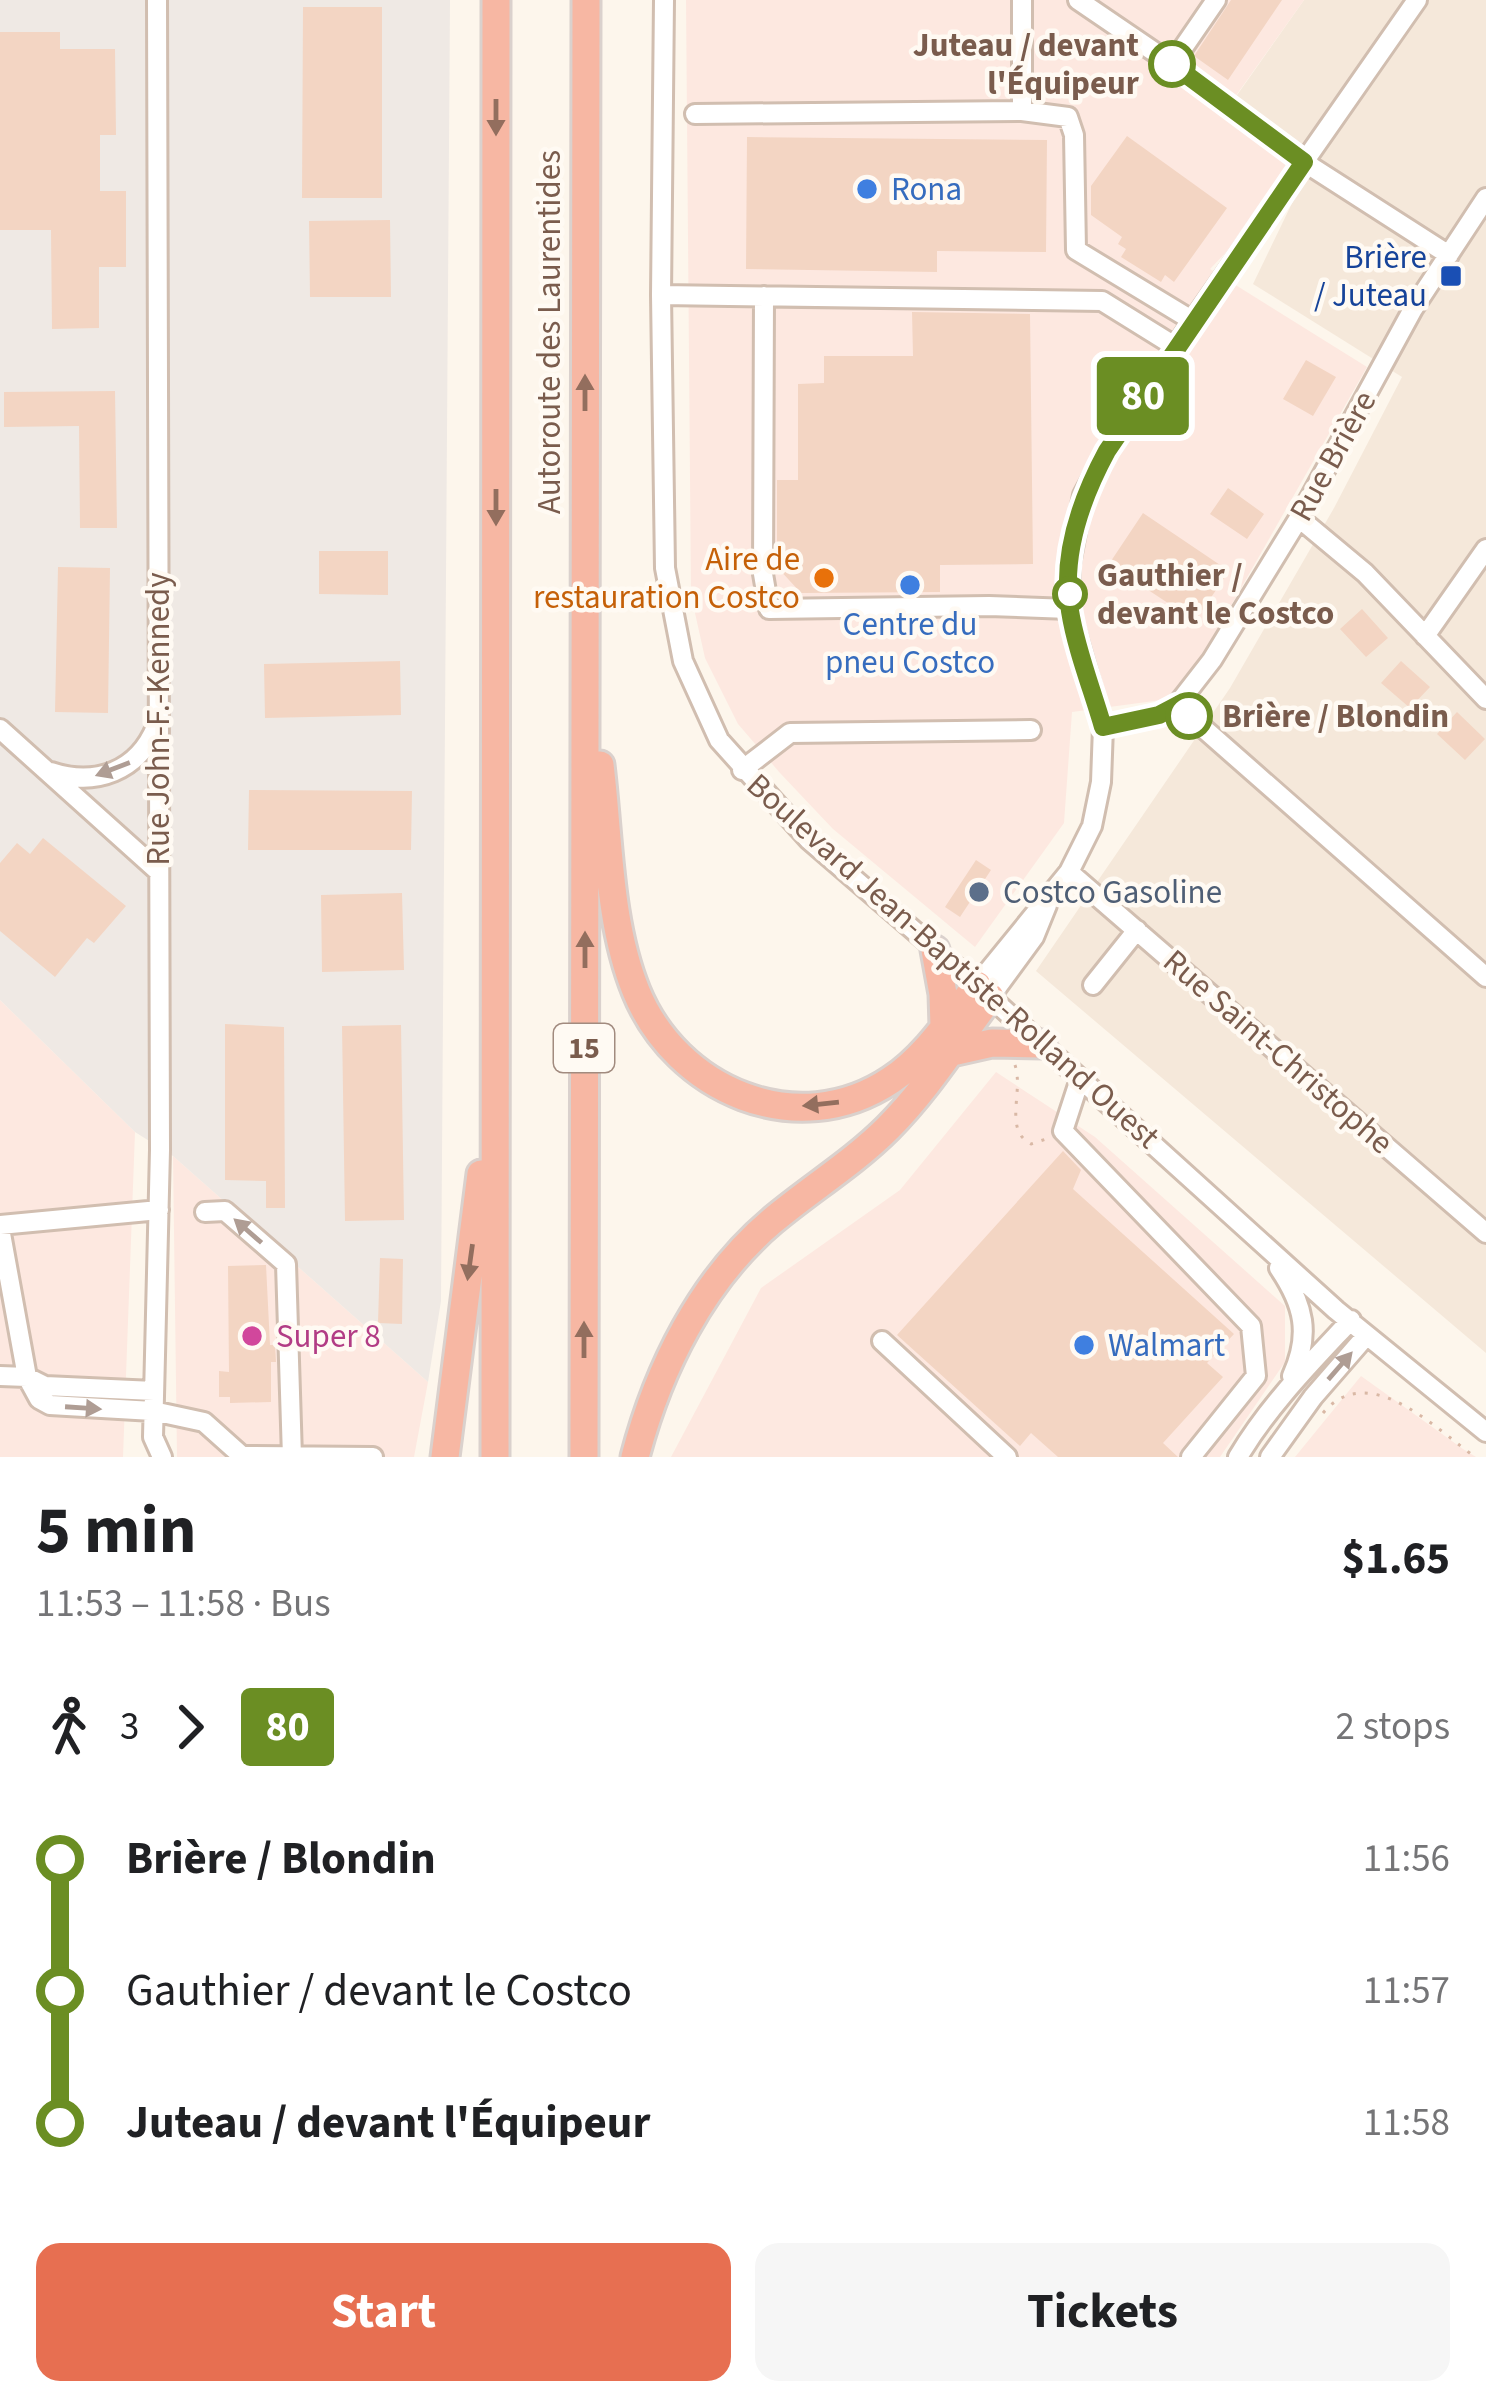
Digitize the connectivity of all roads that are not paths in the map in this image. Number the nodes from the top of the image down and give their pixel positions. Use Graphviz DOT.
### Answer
graph roads {
  1 [pos="157,0"];
  2 [pos="496,0"];
  3 [pos="586,0"];
  4 [pos="664,0"];
  5 [pos="1022,0"];
  6 [pos="1078,0"];
  7 [pos="1216,0"];
  8 [pos="1418,0"];
  9 [pos="1172,64"];
  10 [pos="1022,112"];
  11 [pos="695,114"];
  12 [pos="1304,162"];
  13 [pos="1486,198"];
  14 [pos="1449,255"];
  15 [pos="661,295"];
  16 [pos="764,296"];
  17 [pos="1192,321"];
  18 [pos="1176,347"];
  19 [pos="1299,518"];
  20 [pos="1486,549"];
  21 [pos="1069,609"];
  22 [pos="1424,636"];
  23 [pos="585,639"];
  24 [pos="1486,699"];
  25 [pos="1178,705"];
  26 [pos="158,722"];
  27 [pos="1103,727"];
  28 [pos="0,729"];
  29 [pos="1031,730"];
  30 [pos="46,770"];
  31 [pos="742,770"];
  32 [pos="158,871"];
  33 [pos="1069,872"];
  34 [pos="1137,930"];
  35 [pos="935,950"];
  36 [pos="1486,977"];
  37 [pos="1093,985"];
  38 [pos="983,991"];
  39 [pos="948,1039"];
  40 [pos="1042,1045"];
  41 [pos="496,1063"];
  42 [pos="1080,1079"];
  43 [pos="159,1210"];
  44 [pos="205,1212"];
  45 [pos="0,1226"];
  46 [pos="1486,1233"];
  47 [pos="1269,1249"];
  48 [pos="1351,1320"];
  49 [pos="1366,1336"];
  50 [pos="882,1341"];
  51 [pos="0,1376"];
  52 [pos="27,1377"];
  53 [pos="1285,1391"];
  54 [pos="154,1401"];
  55 [pos="1486,1432"];
  56 [pos="153,1438"];
  57 [pos="292,1456"];
  58 [pos="140,1457"];
  59 [pos="162,1457"];
  60 [pos="243,1457"];
  61 [pos="373,1457"];
  62 [pos="445,1457"];
  63 [pos="496,1457"];
  64 [pos="584,1457"];
  65 [pos="634,1457"];
  66 [pos="1007,1457"];
  67 [pos="1191,1457"];
  68 [pos="1238,1457"];
  69 [pos="1270,1457"];
  1 -- 26 [label="street, Rue John-F.-Kennedy"];
  2 -- 41 [label="highway, Autoroute des Laurentides, one-way"];
  23 -- 3 [label="highway, Autoroute des Laurentides / 15, one-way"];
  4 -- 15 [label="street, Boulevard Jean-Baptiste-Rolland Ouest"];
  5 -- 10 [label="street"];
  6 -- 9 [label="street"];
  7 -- 9 [label="street"];
  8 -- 12 [label="street"];
  9 -- 12 [label="street"];
  10 -- 11 [label="street"];
  10 -- 17 [label="street"];
  12 -- 14 [label="street"];
  12 -- 17 [label="street"];
  13 -- 14 [label="street, Rue Brière"];
  14 -- 19 [label="street, Rue Brière"];
  15 -- 16 [label="street"];
  15 -- 31 [label="street, Boulevard Jean-Baptiste-Rolland Ouest"];
  16 -- 18 [label="street"];
  16 -- 21 [label="street"];
  17 -- 18 [label="street"];
  18 -- 21 [label="street"];
  19 -- 22 [label="street"];
  19 -- 25 [label="street, Rue Brière"];
  20 -- 22 [label="street"];
  21 -- 27 [label="street"];
  22 -- 24 [label="street"];
  39 -- 23 [label="highway, one-way"];
  64 -- 23 [label="highway, Autoroute des Laurentides / 15, one-way"];
  25 -- 27 [label="street"];
  25 -- 36 [label="street"];
  26 -- 30 [label="street, one-way"];
  26 -- 32 [label="street, Rue John-F.-Kennedy"];
  27 -- 33 [label="street"];
  28 -- 30 [label="street"];
  29 -- 31 [label="street"];
  30 -- 32 [label="street"];
  31 -- 35 [label="street, Boulevard Jean-Baptiste-Rolland Ouest"];
  32 -- 43 [label="street, Rue John-F.-Kennedy"];
  33 -- 34 [label="street, Rue Saint-Christophe"];
  33 -- 38 [label="street"];
  34 -- 37 [label="street"];
  34 -- 46 [label="street, Rue Saint-Christophe"];
  35 -- 38 [label="street, Boulevard Jean-Baptiste-Rolland Ouest"];
  35 -- 39 [label="highway"];
  38 -- 39 [label="highway"];
  38 -- 40 [label="street, Boulevard Jean-Baptiste-Rolland Ouest"];
  39 -- 40 [label="highway"];
  39 -- 65 [label="highway"];
  40 -- 42 [label="street, Boulevard Jean-Baptiste-Rolland Ouest"];
  41 -- 62 [label="highway, one-way"];
  41 -- 63 [label="highway, Autoroute des Laurentides"];
  42 -- 47 [label="street, Boulevard Jean-Baptiste-Rolland Ouest"];
  42 -- 67 [label="street"];
  43 -- 45 [label="street"];
  43 -- 54 [label="street, Rue John-F.-Kennedy"];
  57 -- 44 [label="street, one-way"];
  45 -- 52 [label="street"];
  47 -- 48 [label="street, Boulevard Jean-Baptiste-Rolland Ouest"];
  47 -- 53 [label="street"];
  48 -- 49 [label="street, Boulevard Jean-Baptiste-Rolland Ouest"];
  48 -- 53 [label="street"];
  49 -- 55 [label="street, Boulevard Jean-Baptiste-Rolland Ouest"];
  69 -- 49 [label="street, one-way"];
  50 -- 66 [label="street"];
  51 -- 52 [label="street"];
  52 -- 54 [label="street"];
  53 -- 68 [label="street"];
  54 -- 56 [label="street, Rue John-F.-Kennedy"];
  54 -- 60 [label="street"];
  56 -- 58 [label="street"];
  56 -- 59 [label="street, Rue John-F.-Kennedy"];
  57 -- 60 [label="street"];
  57 -- 61 [label="street"];
}
